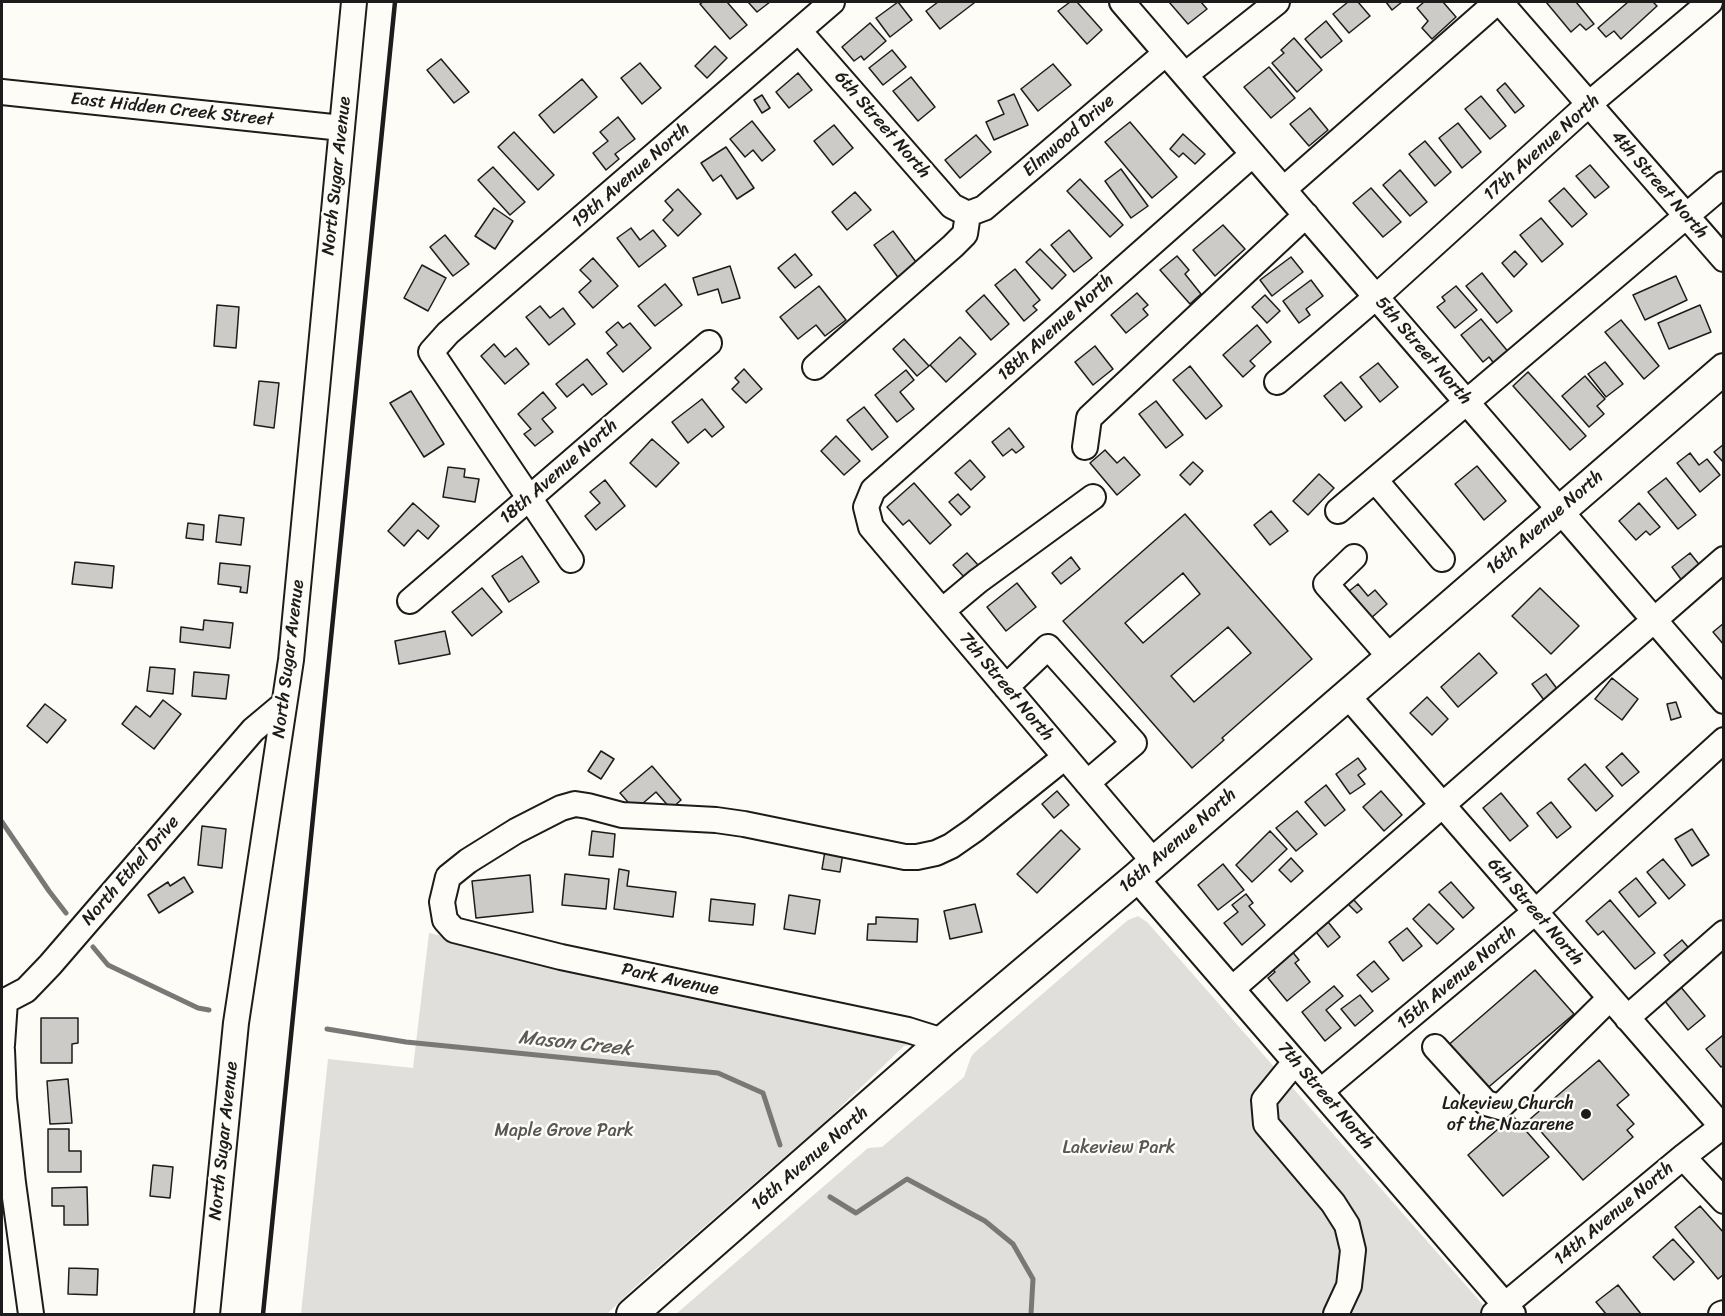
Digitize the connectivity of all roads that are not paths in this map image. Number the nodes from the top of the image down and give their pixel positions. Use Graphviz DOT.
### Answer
graph roads {
  1 [pos="354,2"];
  2 [pos="832,2"];
  3 [pos="1122,2"];
  4 [pos="1276,2"];
  5 [pos="1499,2"];
  6 [pos="1710,2"];
  7 [pos="800,30"];
  8 [pos="1166,52"];
  9 [pos="1185,75"];
  10 [pos="2,92"];
  11 [pos="1589,105"];
  12 [pos="342,128"];
  13 [pos="1253,154"];
  14 [pos="1724,184"];
  15 [pos="1284,189"];
  16 [pos="968,214"];
  17 [pos="1306,215"];
  18 [pos="1686,216"];
  19 [pos="1724,260"];
  20 [pos="1376,297"];
  21 [pos="709,344"];
  22 [pos="815,367"];
  23 [pos="1724,369"];
  24 [pos="1277,382"];
  25 [pos="1467,402"];
  26 [pos="1085,447"];
  27 [pos="1375,480"];
  28 [pos="1092,497"];
  29 [pos="530,498"];
  30 [pos="866,507"];
  31 [pos="1338,511"];
  32 [pos="1560,511"];
  33 [pos="1354,557"];
  34 [pos="1442,559"];
  35 [pos="1724,559"];
  36 [pos="571,560"];
  37 [pos="410,601"];
  38 [pos="942,611"];
  39 [pos="1654,620"];
  40 [pos="1390,657"];
  41 [pos="1006,687"];
  42 [pos="1347,695"];
  43 [pos="1724,701"];
  44 [pos="284,704"];
  45 [pos="1724,740"];
  46 [pos="1065,757"];
  47 [pos="1087,783"];
  48 [pos="1442,804"];
  49 [pos="1145,870"];
  50 [pos="1535,912"];
  51 [pos="1724,933"];
  52 [pos="1232,989"];
  53 [pos="1610,998"];
  54 [pos="3,1001"];
  55 [pos="1627,1018"];
  56 [pos="943,1041"];
  57 [pos="2,1046"];
  58 [pos="1435,1047"];
  59 [pos="2,1050"];
  60 [pos="1295,1062"];
  61 [pos="1321,1091"];
  62 [pos="1723,1127"];
  63 [pos="1683,1157"];
  64 [pos="1724,1201"];
  65 [pos="1504,1311"];
  66 [pos="31,1314"];
  67 [pos="207,1314"];
  68 [pos="632,1314"];
  69 [pos="1336,1314"];
  1 -- 12 [label="street, North Sugar Avenue"];
  2 -- 7 [label="street, 19th Avenue North"];
  3 -- 8 [label="street, 5th Street North"];
  4 -- 9 [label="street"];
  5 -- 11 [label="street, 4th Street North"];
  5 -- 15 [label="street"];
  6 -- 11 [label="street, 17th Avenue North"];
  7 -- 16 [label="street, 6th Street North"];
  7 -- 29 [label="street, 19th Avenue North"];
  8 -- 9 [label="street, 5th Street North"];
  8 -- 16 [label="street, Elmwood Drive"];
  9 -- 13 [label="street, 5th Street North"];
  10 -- 12 [label="street, East Hidden Creek Street"];
  11 -- 18 [label="street, 4th Street North"];
  11 -- 20 [label="street, 17th Avenue North"];
  12 -- 44 [label="street, North Sugar Avenue"];
  13 -- 15 [label="street, 5th Street North"];
  13 -- 30 [label="street, 18th Avenue North"];
  14 -- 18 [label="street"];
  15 -- 17 [label="street, 5th Street North"];
  16 -- 22 [label="street"];
  17 -- 20 [label="street, 5th Street North"];
  17 -- 26 [label="street"];
  18 -- 19 [label="street, 4th Street North"];
  18 -- 25 [label="street"];
  20 -- 24 [label="street, 17th Avenue North"];
  20 -- 25 [label="street, 5th Street North"];
  21 -- 29 [label="street, 18th Avenue North"];
  23 -- 32 [label="main road, 16th Avenue North"];
  25 -- 27 [label="street"];
  25 -- 32 [label="street, 5th Street North"];
  27 -- 31 [label="street"];
  27 -- 34 [label="street"];
  28 -- 38 [label="street"];
  29 -- 36 [label="street"];
  29 -- 37 [label="street, 18th Avenue North"];
  30 -- 38 [label="street, 7th Street North"];
  32 -- 39 [label="street, 5th Street North"];
  32 -- 40 [label="main road, 16th Avenue North"];
  33 -- 40 [label="street"];
  35 -- 39 [label="street"];
  38 -- 41 [label="street, 7th Street North"];
  39 -- 43 [label="street, 5th Street North"];
  39 -- 48 [label="street"];
  40 -- 42 [label="main road, 16th Avenue North"];
  41 -- 46 [label="street, 7th Street North"];
  41 -- 47 [label="street"];
  42 -- 48 [label="street, 6th Street North"];
  42 -- 49 [label="main road, 16th Avenue North"];
  44 -- 54 [label="street, North Ethel Drive"];
  44 -- 67 [label="street, North Sugar Avenue"];
  45 -- 50 [label="street, 15th Avenue North"];
  46 -- 47 [label="street, 7th Street North"];
  46 -- 56 [label="street, Park Avenue"];
  47 -- 49 [label="street, 7th Street North"];
  48 -- 50 [label="street, 6th Street North"];
  48 -- 52 [label="street"];
  49 -- 52 [label="street, 7th Street North"];
  49 -- 56 [label="main road, 16th Avenue North"];
  50 -- 53 [label="street, 6th Street North"];
  50 -- 61 [label="street, 15th Avenue North"];
  51 -- 55 [label="street"];
  52 -- 60 [label="street, 7th Street North"];
  53 -- 55 [label="street, 6th Street North"];
  53 -- 58 [label="street"];
  54 -- 57 [label="street, North Ethel Drive"];
  55 -- 62 [label="street, 6th Street North"];
  56 -- 68 [label="main road, 16th Avenue North"];
  59 -- 66 [label="street"];
  60 -- 61 [label="street, 7th Street North"];
  60 -- 69 [label="street"];
  61 -- 65 [label="street, 7th Street North"];
  62 -- 63 [label="street, 14th Avenue North"];
  63 -- 64 [label="street"];
  63 -- 65 [label="street, 14th Avenue North"];
}
